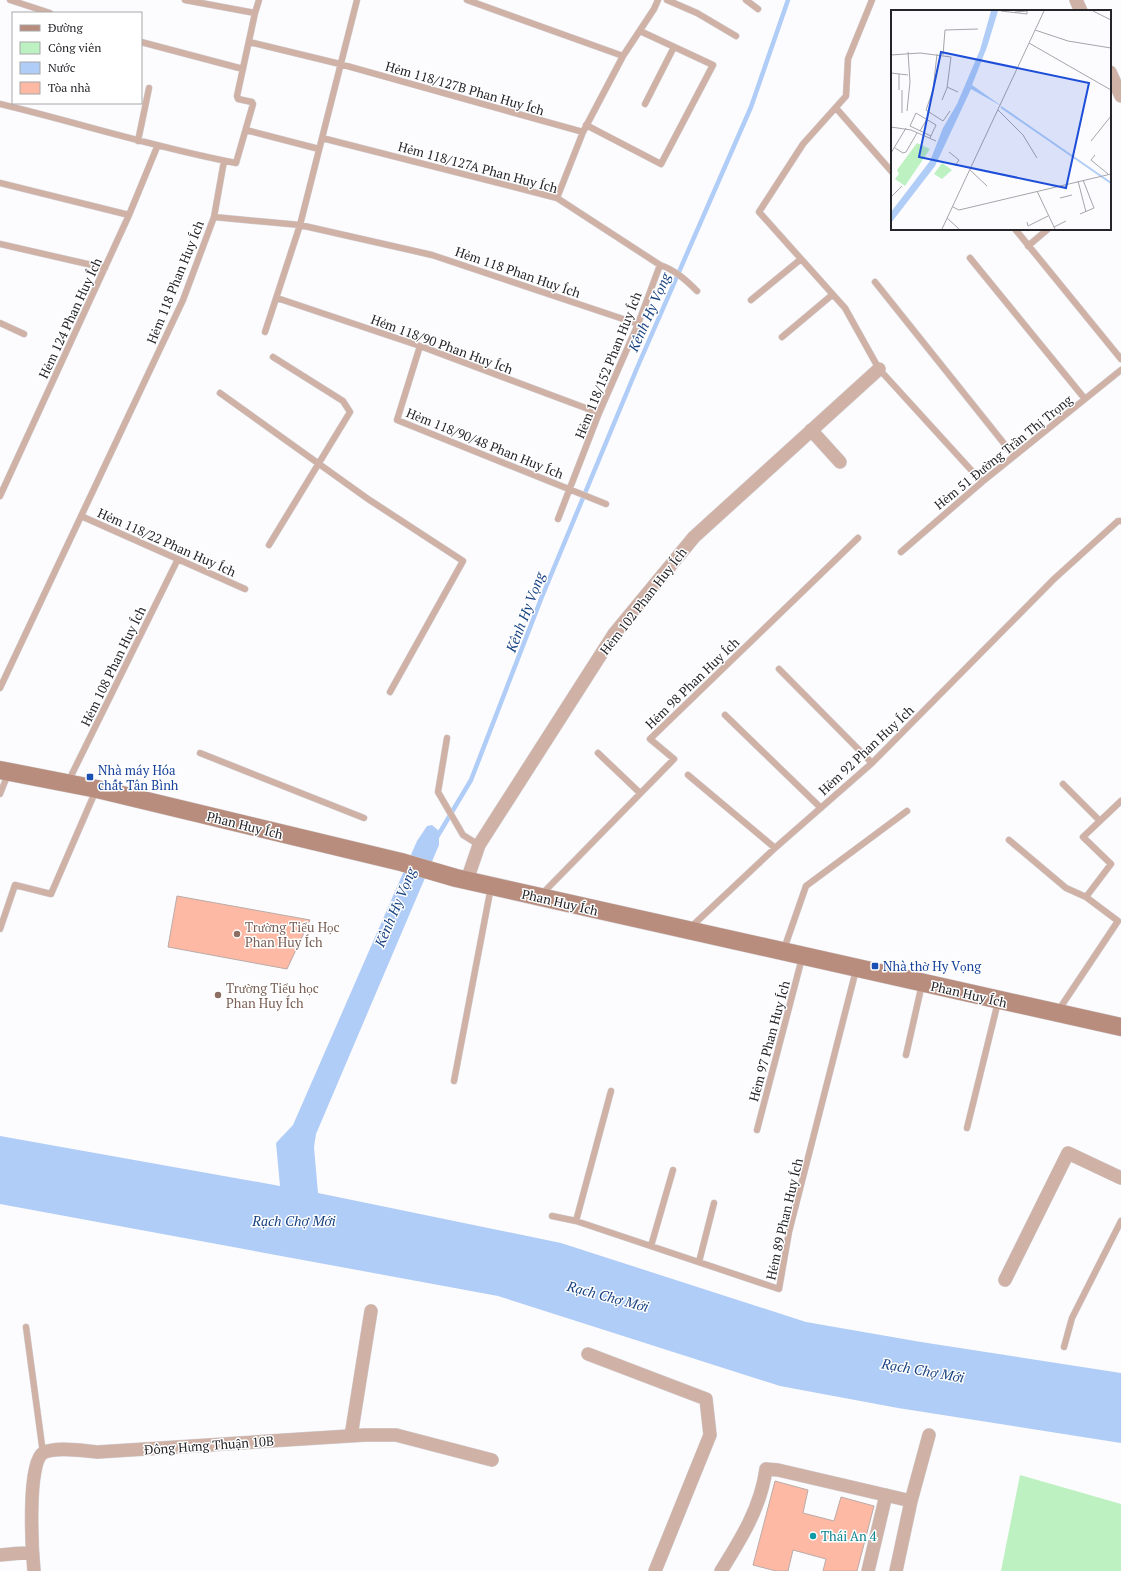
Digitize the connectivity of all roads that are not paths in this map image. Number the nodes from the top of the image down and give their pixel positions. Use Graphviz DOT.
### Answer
graph roads {
  1 [pos="10,0"];
  2 [pos="185,0"];
  3 [pos="259,0"];
  4 [pos="357,0"];
  5 [pos="467,0"];
  6 [pos="658,0"];
  7 [pos="668,0"];
  8 [pos="746,0"];
  9 [pos="872,0"];
  10 [pos="1076,0"];
  11 [pos="758,9"];
  12 [pos="1081,10"];
  13 [pos="47,12"];
  14 [pos="255,13"];
  15 [pos="640,31"];
  16 [pos="736,36"];
  17 [pos="142,42"];
  18 [pos="249,42"];
  19 [pos="674,47"];
  20 [pos="623,56"];
  21 [pos="340,64"];
  22 [pos="244,69"];
  23 [pos="1111,74"];
  24 [pos="149,88"];
  25 [pos="1121,96"];
  26 [pos="0,104"];
  27 [pos="645,104"];
  28 [pos="836,108"];
  29 [pos="586,125"];
  30 [pos="246,130"];
  31 [pos="583,132"];
  32 [pos="322,138"];
  33 [pos="138,141"];
  34 [pos="157,147"];
  35 [pos="319,149"];
  36 [pos="224,161"];
  37 [pos="891,171"];
  38 [pos="0,183"];
  39 [pos="557,198"];
  40 [pos="129,215"];
  41 [pos="214,217"];
  42 [pos="300,225"];
  43 [pos="1015,230"];
  44 [pos="1047,230"];
  45 [pos="0,244"];
  46 [pos="1028,246"];
  47 [pos="970,258"];
  48 [pos="801,259"];
  49 [pos="660,265"];
  50 [pos="105,268"];
  51 [pos="875,282"];
  52 [pos="697,291"];
  53 [pos="832,295"];
  54 [pos="277,298"];
  55 [pos="751,300"];
  56 [pos="0,324"];
  57 [pos="638,324"];
  58 [pos="265,332"];
  59 [pos="24,334"];
  60 [pos="782,337"];
  61 [pos="420,346"];
  62 [pos="273,357"];
  63 [pos="1121,359"];
  64 [pos="879,369"];
  65 [pos="1121,370"];
  66 [pos="220,393"];
  67 [pos="1085,399"];
  68 [pos="600,413"];
  69 [pos="811,430"];
  70 [pos="1014,456"];
  71 [pos="840,462"];
  72 [pos="318,463"];
  73 [pos="982,482"];
  74 [pos="571,488"];
  75 [pos="0,496"];
  76 [pos="606,504"];
  77 [pos="81,516"];
  78 [pos="558,518"];
  79 [pos="1121,522"];
  80 [pos="858,538"];
  81 [pos="269,545"];
  82 [pos="901,552"];
  83 [pos="178,559"];
  84 [pos="245,589"];
  85 [pos="779,669"];
  86 [pos="0,688"];
  87 [pos="390,692"];
  88 [pos="725,715"];
  89 [pos="447,738"];
  90 [pos="598,752"];
  91 [pos="200,753"];
  92 [pos="872,763"];
  93 [pos="4,771"];
  94 [pos="688,775"];
  95 [pos="68,783"];
  96 [pos="1063,784"];
  97 [pos="97,789"];
  98 [pos="640,793"];
  99 [pos="0,794"];
  100 [pos="1121,802"];
  101 [pos="821,808"];
  102 [pos="907,811"];
  103 [pos="364,818"];
  104 [pos="1100,821"];
  105 [pos="1009,840"];
  106 [pos="479,845"];
  107 [pos="775,848"];
  108 [pos="462,879"];
  109 [pos="491,886"];
  110 [pos="539,897"];
  111 [pos="1086,897"];
  112 [pos="0,929"];
  113 [pos="686,931"];
  114 [pos="783,952"];
  115 [pos="803,957"];
  116 [pos="856,969"];
  117 [pos="922,984"];
  118 [pos="998,1000"];
  119 [pos="1057,1014"];
  120 [pos="1121,1027"];
  121 [pos="906,1055"];
  122 [pos="454,1081"];
  123 [pos="611,1091"];
  124 [pos="967,1128"];
  125 [pos="757,1130"];
  126 [pos="673,1170"];
  127 [pos="1121,1178"];
  128 [pos="714,1203"];
  129 [pos="552,1216"];
  130 [pos="576,1221"];
  131 [pos="1121,1221"];
  132 [pos="651,1246"];
  133 [pos="699,1262"];
  134 [pos="1005,1280"];
  135 [pos="371,1311"];
  136 [pos="26,1327"];
  137 [pos="1064,1347"];
  138 [pos="588,1354"];
  139 [pos="929,1435"];
  140 [pos="351,1436"];
  141 [pos="43,1453"];
  142 [pos="492,1460"];
  143 [pos="886,1495"];
  144 [pos="911,1501"];
  145 [pos="32,1552"];
  146 [pos="0,1555"];
  147 [pos="34,1571"];
  148 [pos="655,1571"];
  149 [pos="721,1571"];
  150 [pos="868,1571"];
  151 [pos="896,1571"];
  1 -- 13 [label="lane"];
  2 -- 14 [label="lane"];
  3 -- 14 [label="lane"];
  4 -- 21 [label="lane"];
  5 -- 20 [label="lane"];
  6 -- 15 [label="lane"];
  7 -- 16 [label="lane"];
  8 -- 11 [label="lane"];
  9 -- 28 [label="lane"];
  10 -- 12 [label="street"];
  14 -- 18 [label="lane"];
  15 -- 19 [label="lane"];
  15 -- 20 [label="lane"];
  17 -- 22 [label="lane"];
  18 -- 21 [label="lane, Hẻm 118/127B Phan Huy Ích"];
  18 -- 22 [label="lane"];
  19 -- 27 [label="lane"];
  19 -- 29 [label="lane"];
  20 -- 29 [label="lane"];
  21 -- 31 [label="lane, Hẻm 118/127B Phan Huy Ích"];
  21 -- 32 [label="lane"];
  22 -- 30 [label="lane"];
  23 -- 25 [label="street"];
  24 -- 33 [label="lane"];
  26 -- 33 [label="lane"];
  28 -- 37 [label="lane"];
  28 -- 48 [label="lane"];
  29 -- 31 [label="lane"];
  30 -- 35 [label="lane"];
  30 -- 36 [label="lane"];
  31 -- 39 [label="lane"];
  32 -- 35 [label="lane"];
  32 -- 39 [label="lane, Hẻm 118/127A Phan Huy Ích"];
  33 -- 34 [label="lane"];
  34 -- 36 [label="lane"];
  34 -- 40 [label="lane, Hẻm 124 Phan Huy Ích"];
  35 -- 42 [label="lane"];
  36 -- 41 [label="lane"];
  38 -- 40 [label="lane"];
  39 -- 49 [label="lane, Hẻm 118/127A Phan Huy Ích"];
  40 -- 50 [label="lane, Hẻm 124 Phan Huy Ích"];
  41 -- 42 [label="lane, Hẻm 118 Phan Huy Ích"];
  41 -- 77 [label="lane, Hẻm 118 Phan Huy Ích"];
  42 -- 54 [label="lane"];
  42 -- 57 [label="lane, Hẻm 118 Phan Huy Ích"];
  43 -- 46 [label="lane"];
  44 -- 46 [label="lane"];
  45 -- 50 [label="lane"];
  46 -- 63 [label="lane"];
  47 -- 67 [label="lane"];
  48 -- 53 [label="lane"];
  48 -- 55 [label="lane"];
  49 -- 52 [label="lane, Hẻm 118/127A Phan Huy Ích"];
  49 -- 57 [label="lane, Hẻm 118/152 Phan Huy Ích"];
  50 -- 75 [label="lane, Hẻm 124 Phan Huy Ích"];
  51 -- 70 [label="lane"];
  53 -- 60 [label="lane"];
  53 -- 64 [label="lane"];
  54 -- 58 [label="lane"];
  54 -- 61 [label="lane, Hẻm 118/90 Phan Huy Ích"];
  56 -- 59 [label="lane"];
  57 -- 68 [label="lane, Hẻm 118/152 Phan Huy Ích"];
  61 -- 68 [label="lane, Hẻm 118/90 Phan Huy Ích"];
  61 -- 74 [label="lane, Hẻm 118/90/48 Phan Huy Ích"];
  62 -- 72 [label="lane"];
  64 -- 69 [label="street, Hẻm 102 Phan Huy Ích"];
  64 -- 73 [label="lane"];
  65 -- 67 [label="lane, Hẻm 51 Đường Trần Thị Trọng"];
  66 -- 72 [label="lane"];
  67 -- 70 [label="lane, Hẻm 51 Đường Trần Thị Trọng"];
  68 -- 74 [label="lane, Hẻm 118/152 Phan Huy Ích"];
  69 -- 71 [label="street"];
  69 -- 106 [label="street, Hẻm 102 Phan Huy Ích"];
  70 -- 73 [label="lane, Hẻm 51 Đường Trần Thị Trọng"];
  72 -- 81 [label="lane"];
  72 -- 87 [label="lane"];
  73 -- 82 [label="lane, Hẻm 51 Đường Trần Thị Trọng"];
  74 -- 76 [label="lane"];
  74 -- 78 [label="lane, Hẻm 118/152 Phan Huy Ích"];
  77 -- 83 [label="lane, Hẻm 118/22 Phan Huy Ích"];
  77 -- 86 [label="lane, Hẻm 118 Phan Huy Ích"];
  79 -- 92 [label="lane, Hẻm 92 Phan Huy Ích"];
  80 -- 98 [label="lane, Hẻm 98 Phan Huy Ích"];
  83 -- 84 [label="lane, Hẻm 118/22 Phan Huy Ích"];
  83 -- 95 [label="lane, Hẻm 108 Phan Huy Ích"];
  85 -- 92 [label="lane"];
  88 -- 101 [label="lane"];
  89 -- 106 [label="lane"];
  90 -- 98 [label="lane"];
  91 -- 103 [label="lane"];
  92 -- 101 [label="lane, Hẻm 92 Phan Huy Ích"];
  93 -- 95 [label="main road, Phan Huy Ích"];
  93 -- 99 [label="lane"];
  94 -- 107 [label="lane"];
  95 -- 97 [label="main road, Phan Huy Ích"];
  96 -- 104 [label="lane"];
  97 -- 108 [label="main road, Phan Huy Ích"];
  97 -- 112 [label="lane"];
  98 -- 110 [label="lane, Hẻm 98 Phan Huy Ích"];
  100 -- 104 [label="lane"];
  101 -- 107 [label="lane, Hẻm 92 Phan Huy Ích"];
  102 -- 114 [label="lane"];
  104 -- 111 [label="lane"];
  105 -- 111 [label="lane"];
  106 -- 108 [label="street, Hẻm 102 Phan Huy Ích"];
  107 -- 113 [label="lane, Hẻm 92 Phan Huy Ích"];
  108 -- 109 [label="main road, Phan Huy Ích"];
  109 -- 110 [label="main road, Phan Huy Ích"];
  109 -- 122 [label="lane"];
  110 -- 113 [label="main road, Phan Huy Ích"];
  111 -- 119 [label="lane"];
  113 -- 114 [label="main road, Phan Huy Ích"];
  114 -- 115 [label="main road, Phan Huy Ích"];
  115 -- 116 [label="main road, Phan Huy Ích"];
  115 -- 125 [label="lane, Hẻm 97 Phan Huy Ích"];
  116 -- 117 [label="main road, Phan Huy Ích"];
  116 -- 133 [label="lane, Hẻm 89 Phan Huy Ích"];
  117 -- 118 [label="main road, Phan Huy Ích"];
  117 -- 121 [label="lane"];
  118 -- 119 [label="main road, Phan Huy Ích"];
  118 -- 124 [label="lane"];
  119 -- 120 [label="main road, Phan Huy Ích"];
  123 -- 130 [label="lane"];
  126 -- 132 [label="lane"];
  127 -- 134 [label="street"];
  128 -- 133 [label="lane"];
  129 -- 130 [label="lane, Hẻm 89 Phan Huy Ích"];
  130 -- 132 [label="lane, Hẻm 89 Phan Huy Ích"];
  131 -- 137 [label="lane"];
  132 -- 133 [label="lane, Hẻm 89 Phan Huy Ích"];
  135 -- 140 [label="street"];
  136 -- 141 [label="lane"];
  138 -- 148 [label="street"];
  139 -- 144 [label="street"];
  140 -- 141 [label="street, Đông Hưng Thuận 10B"];
  140 -- 142 [label="street, Đông Hưng Thuận 10B"];
  141 -- 145 [label="street"];
  143 -- 144 [label="street"];
  143 -- 149 [label="street"];
  143 -- 150 [label="street"];
  144 -- 151 [label="street"];
  145 -- 146 [label="street"];
  145 -- 147 [label="street"];
}
